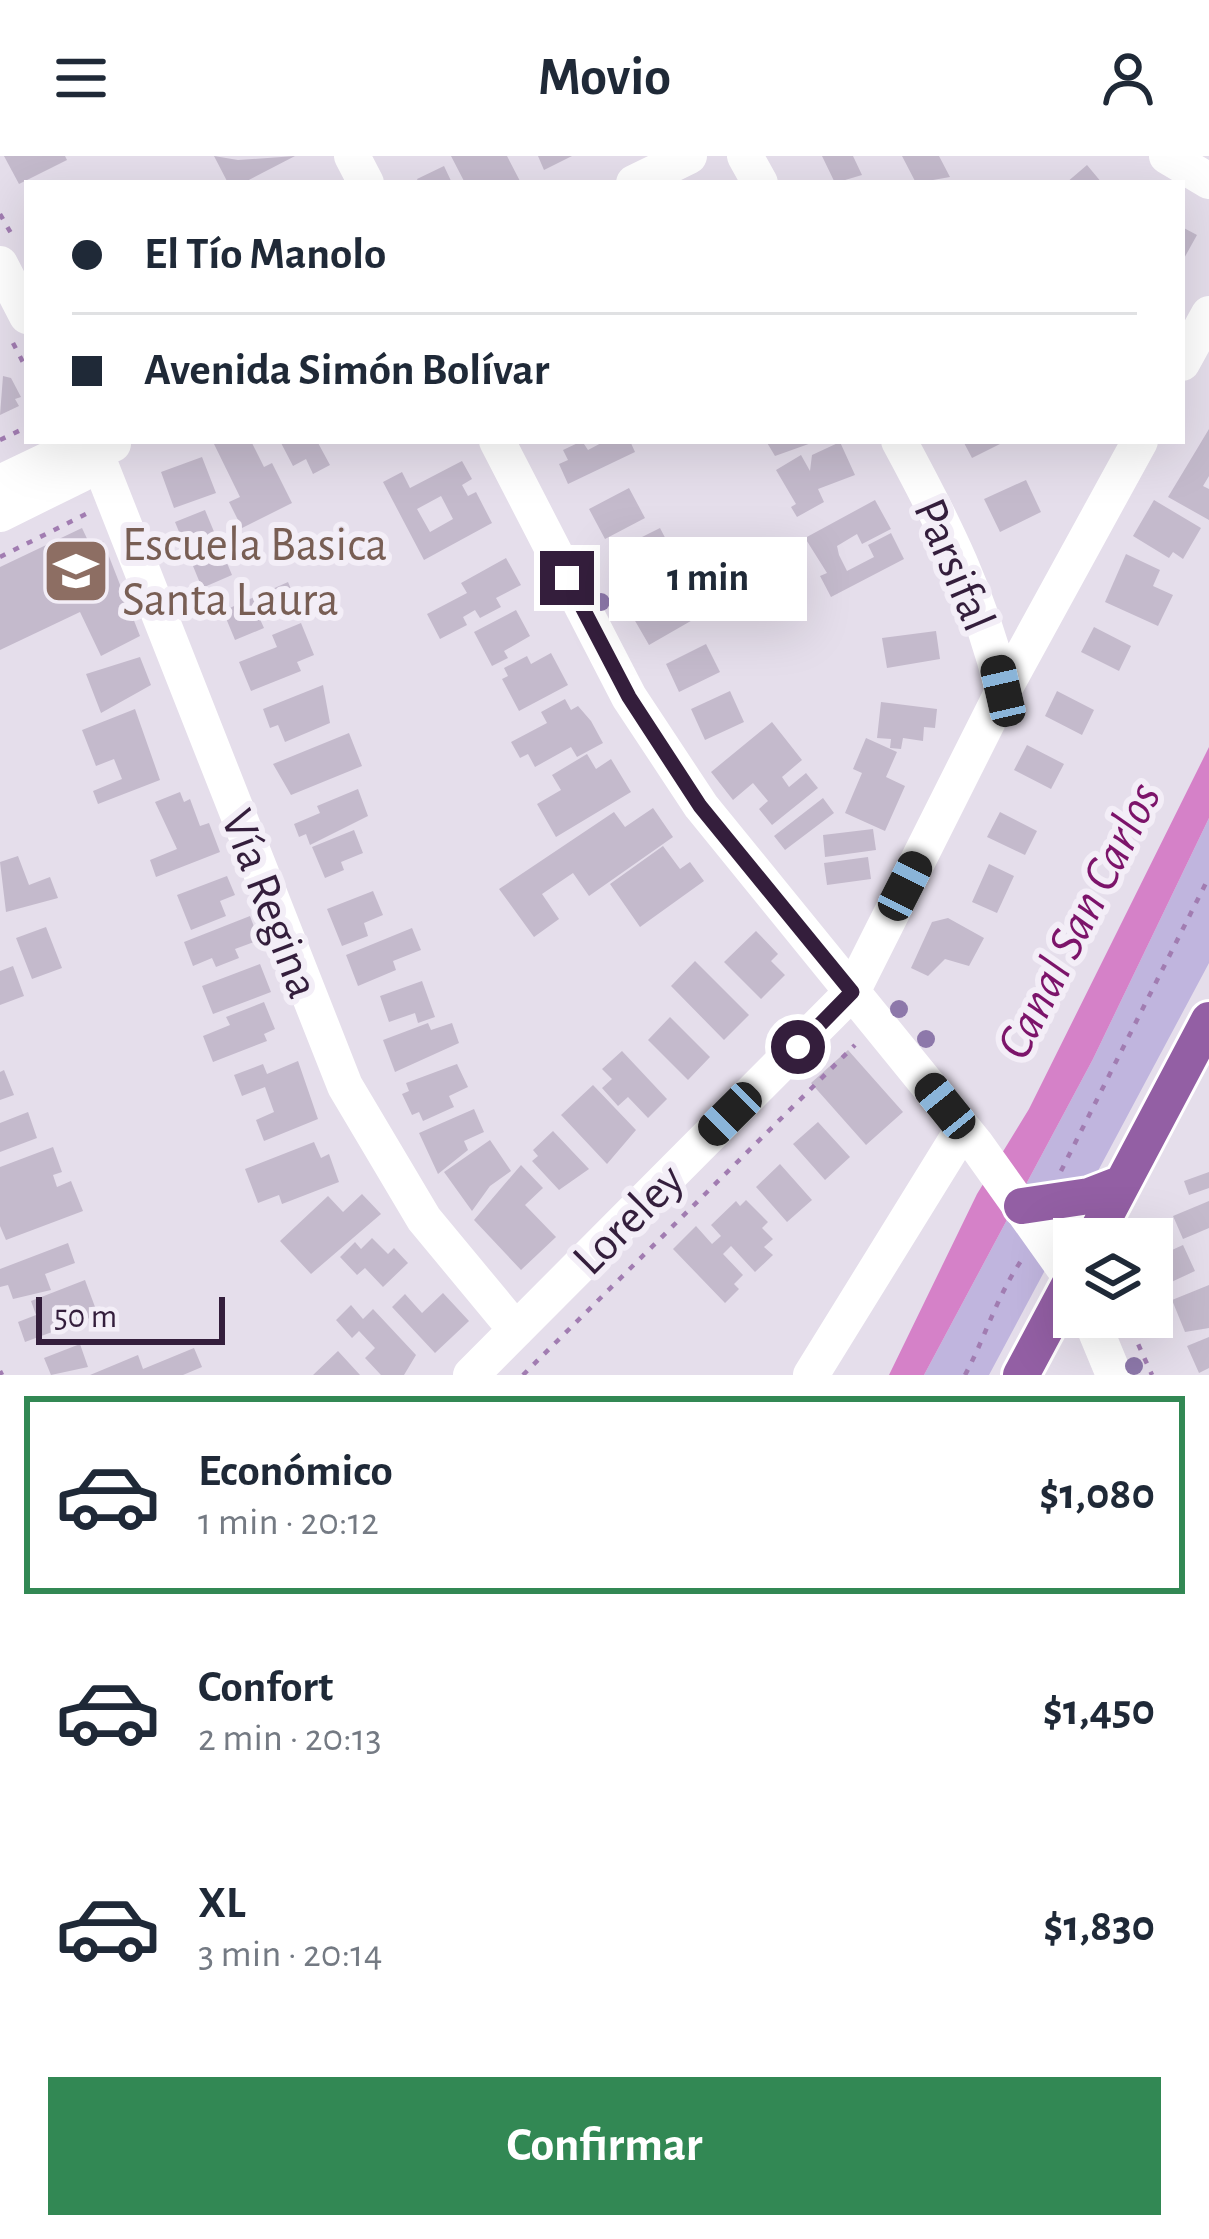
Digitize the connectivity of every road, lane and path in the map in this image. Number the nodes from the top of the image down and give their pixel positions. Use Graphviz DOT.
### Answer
graph roads {
  1 [pos="689,156"];
  2 [pos="1166,156"];
  3 [pos="640,180"];
  4 [pos="1209,181"];
  5 [pos="0,264"];
  6 [pos="24,310"];
  7 [pos="1209,314"];
  8 [pos="1185,358"];
  9 [pos="102,444"];
  10 [pos="499,444"];
  11 [pos="901,444"];
  12 [pos="1138,444"];
  13 [pos="0,484"];
  14 [pos="94,511"];
  15 [pos="0,514"];
  16 [pos="0,556"];
  17 [pos="1003,691"];
  18 [pos="1209,877"];
  19 [pos="852,992"];
  20 [pos="1209,1020"];
  21 [pos="877,1023"];
  22 [pos="969,1136"];
  23 [pos="1120,1184"];
  24 [pos="1032,1209"];
  25 [pos="1103,1218"];
  26 [pos="1053,1244"];
  27 [pos="1053,1317"];
  28 [pos="516,1330"];
  29 [pos="1099,1338"];
  30 [pos="1135,1338"];
  31 [pos="471,1375"];
  32 [pos="524,1375"];
  33 [pos="812,1375"];
  34 [pos="965,1375"];
  35 [pos="1021,1375"];
  36 [pos="1114,1375"];
  37 [pos="1152,1375"];
  1 -- 3 [label="street"];
  2 -- 4 [label="street"];
  5 -- 6 [label="street"];
  7 -- 8 [label="street"];
  9 -- 13 [label="street"];
  9 -- 15 [label="street"];
  9 -- 28 [label="street, Vía Regina"];
  10 -- 19 [label="street"];
  11 -- 17 [label="street, Parsifal"];
  12 -- 17 [label="street, Loreley"];
  14 -- 16 [label="path"];
  17 -- 19 [label="street, Loreley"];
  18 -- 24 [label="path"];
  19 -- 21 [label="street"];
  19 -- 28 [label="street, Loreley"];
  20 -- 23 [label="main road"];
  21 -- 22 [label="street"];
  21 -- 32 [label="path"];
  22 -- 24 [label="street"];
  22 -- 33 [label="street"];
  23 -- 24 [label="main road"];
  23 -- 25 [label="main road"];
  24 -- 26 [label="street"];
  24 -- 34 [label="path"];
  27 -- 35 [label="main road"];
  28 -- 31 [label="street, Loreley"];
  29 -- 36 [label="street"];
  30 -- 37 [label="path"];
}
